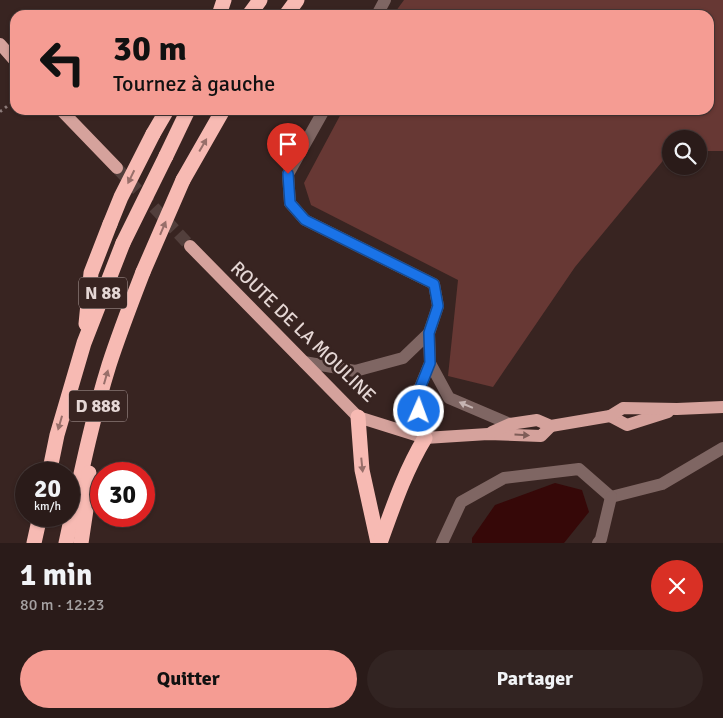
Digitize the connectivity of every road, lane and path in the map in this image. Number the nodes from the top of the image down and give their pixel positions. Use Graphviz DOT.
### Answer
graph roads {
  1 [pos="0,44"];
  2 [pos="10,55"];
  3 [pos="10,104"];
  4 [pos="0,110"];
  5 [pos="66,115"];
  6 [pos="164,115"];
  7 [pos="186,115"];
  8 [pos="221,115"];
  9 [pos="321,115"];
  10 [pos="118,168"];
  11 [pos="190,246"];
  12 [pos="143,272"];
  13 [pos="429,333"];
  14 [pos="84,342"];
  15 [pos="304,362"];
  16 [pos="430,363"];
  17 [pos="723,407"];
  18 [pos="358,417"];
  19 [pos="510,424"];
  20 [pos="551,426"];
  21 [pos="90,432"];
  22 [pos="488,434"];
  23 [pos="425,438"];
  24 [pos="723,448"];
  25 [pos="51,462"];
  26 [pos="611,497"];
  27 [pos="38,527"];
  28 [pos="34,543"];
  29 [pos="66,543"];
  30 [pos="81,543"];
  31 [pos="379,543"];
  32 [pos="442,543"];
  33 [pos="598,543"];
  1 -- 2 [label="main road"];
  3 -- 4 [label="path"];
  5 -- 10 [label="main road"];
  6 -- 14 [label="highway, one-way, bridge"];
  7 -- 14 [label="highway, N 88, bridge"];
  12 -- 8 [label="highway, N 88, one-way, bridge"];
  9 -- 13 [label="street"];
  11 -- 15 [label="main road, ROUTE DE LA MOULINE"];
  21 -- 12 [label="highway, D 888, one-way"];
  13 -- 15 [label="street"];
  13 -- 16 [label="street"];
  14 -- 25 [label="highway, D 888, one-way"];
  15 -- 18 [label="main road, ROUTE DE LA MOULINE"];
  19 -- 16 [label="street, one-way"];
  16 -- 23 [label="street"];
  17 -- 20 [label="main road, ROUTE DE LA MOULINE"];
  18 -- 23 [label="main road, ROUTE DE LA MOULINE"];
  18 -- 31 [label="highway, one-way"];
  19 -- 20 [label="main road, ROUTE DE LA MOULINE"];
  19 -- 22 [label="main road, ROUTE DE LA MOULINE"];
  22 -- 20 [label="main road, ROUTE DE LA MOULINE, one-way"];
  21 -- 29 [label="highway, D 888"];
  21 -- 30 [label="highway"];
  22 -- 23 [label="main road, ROUTE DE LA MOULINE"];
  23 -- 31 [label="highway"];
  24 -- 26 [label="street"];
  26 -- 32 [label="street"];
  26 -- 33 [label="street"];
  27 -- 28 [label="highway"];
}
